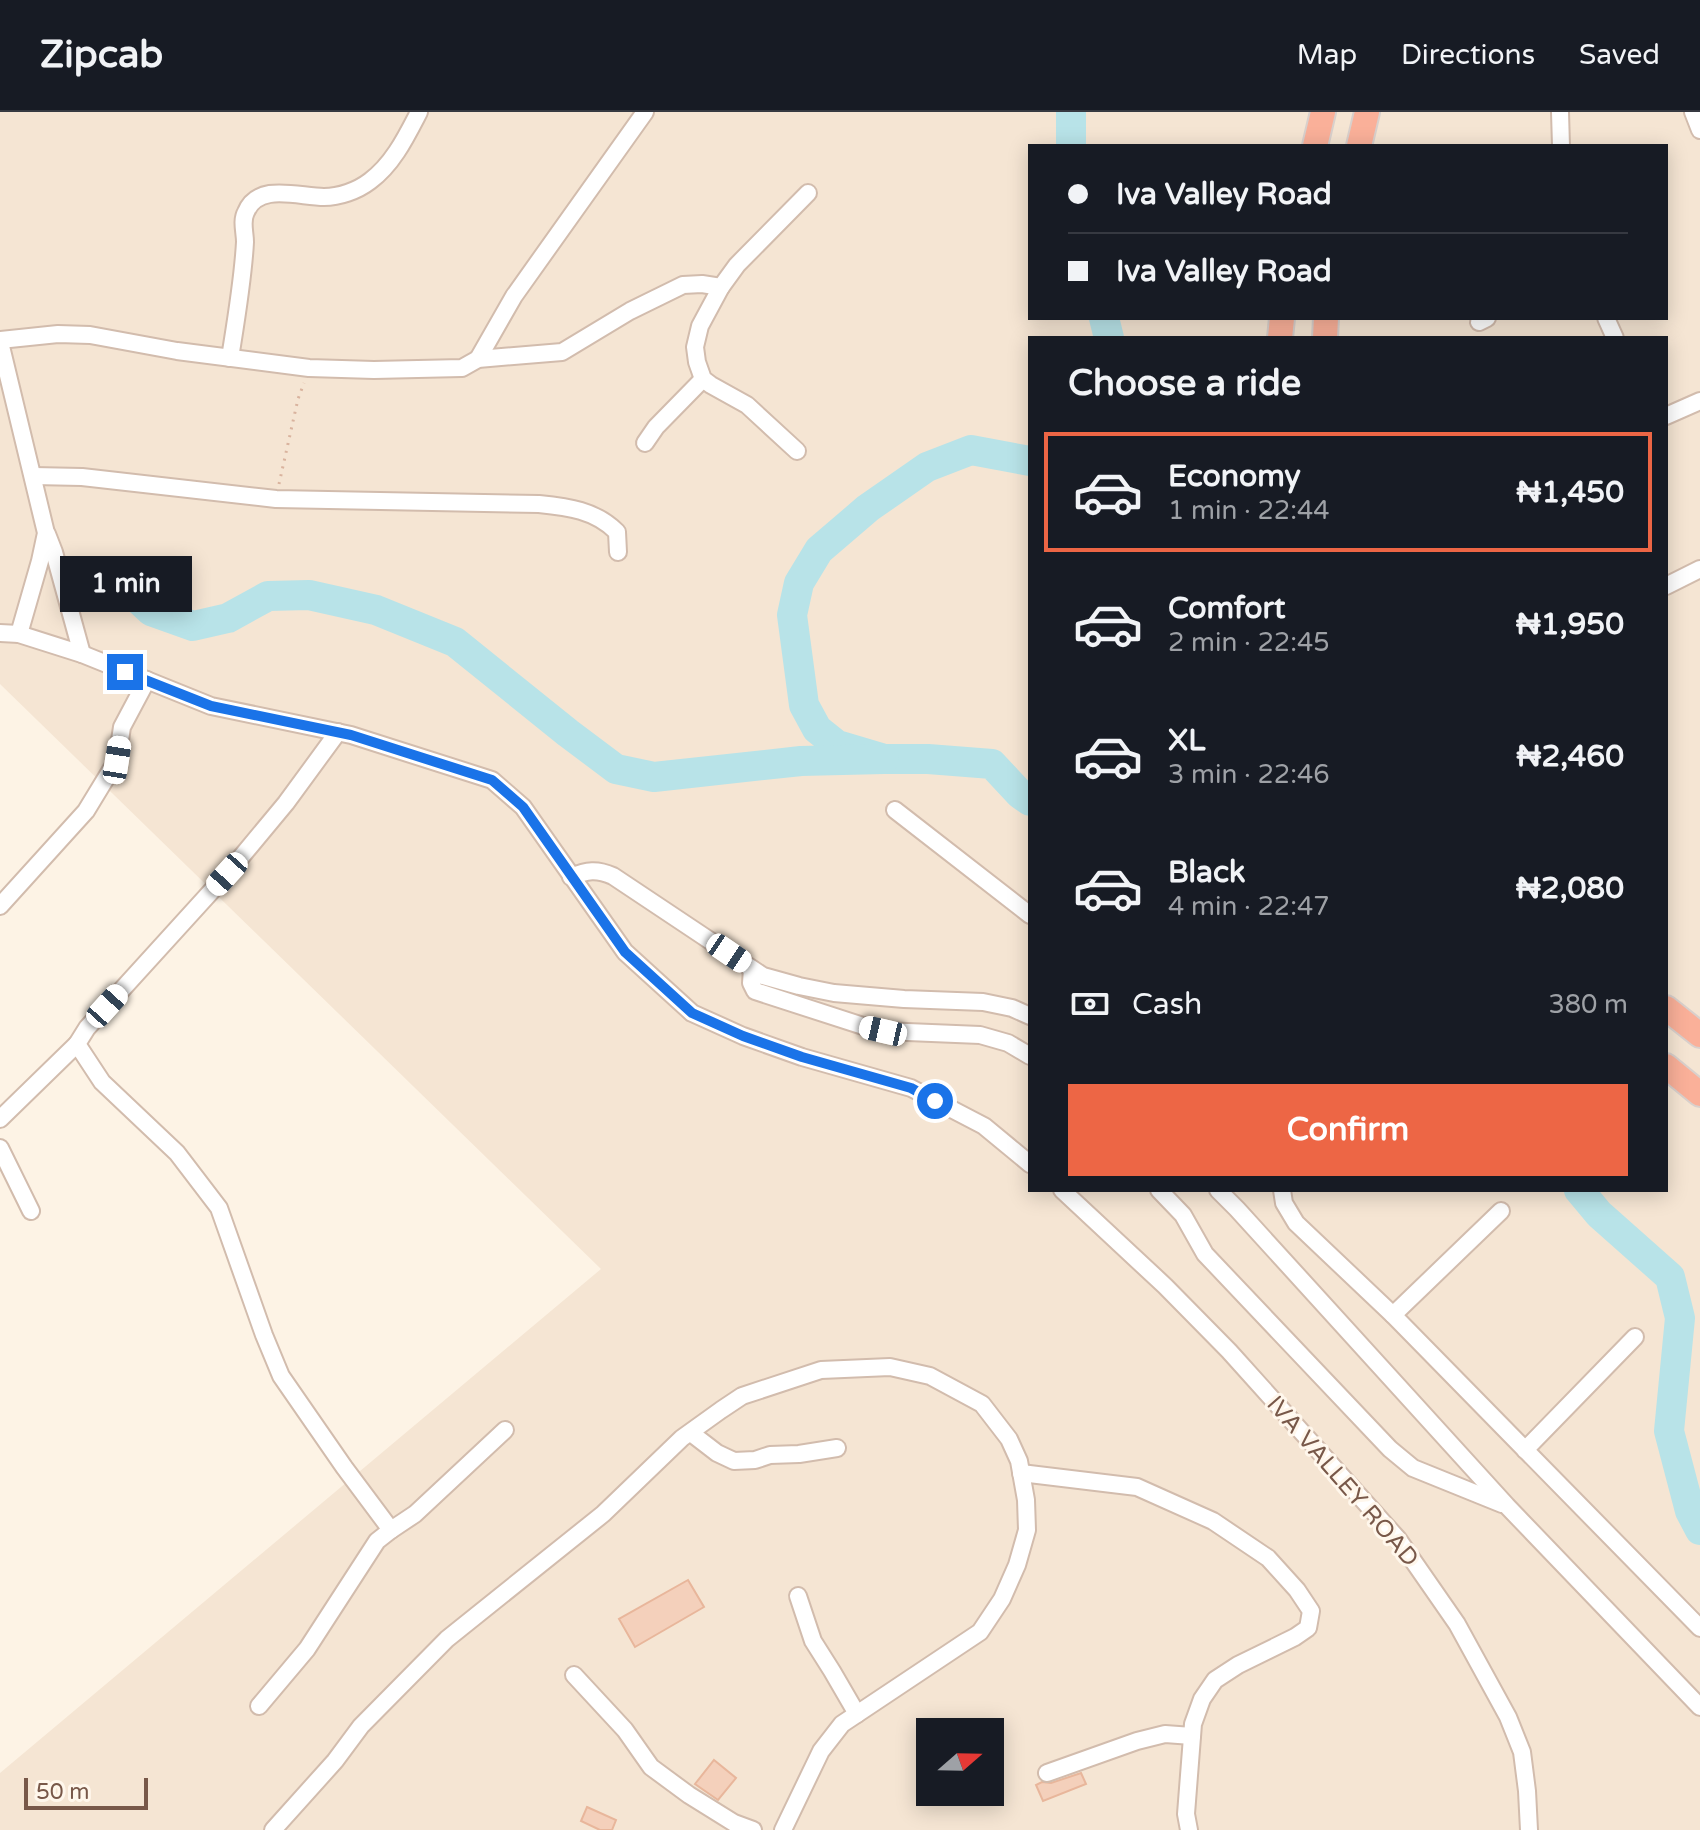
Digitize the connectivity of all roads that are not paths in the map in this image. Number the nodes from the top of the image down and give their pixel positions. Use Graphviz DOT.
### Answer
graph roads {
  1 [pos="419,112"];
  2 [pos="645,112"];
  3 [pos="1323,112"];
  4 [pos="1367,112"];
  5 [pos="1560,112"];
  6 [pos="1693,112"];
  7 [pos="1700,130"];
  8 [pos="1315,144"];
  9 [pos="1359,144"];
  10 [pos="1561,144"];
  11 [pos="808,193"];
  12 [pos="721,287"];
  13 [pos="0,341"];
  14 [pos="230,358"];
  15 [pos="478,359"];
  16 [pos="703,379"];
  17 [pos="1700,401"];
  18 [pos="1668,415"];
  19 [pos="645,443"];
  20 [pos="797,451"];
  21 [pos="33,476"];
  22 [pos="46,533"];
  23 [pos="618,552"];
  24 [pos="1700,569"];
  25 [pos="1668,585"];
  26 [pos="0,633"];
  27 [pos="19,634"];
  28 [pos="82,654"];
  29 [pos="147,680"];
  30 [pos="338,732"];
  31 [pos="895,810"];
  32 [pos="571,877"];
  33 [pos="0,906"];
  34 [pos="1028,913"];
  35 [pos="752,969"];
  36 [pos="1668,1010"];
  37 [pos="1028,1015"];
  38 [pos="1700,1035"];
  39 [pos="77,1044"];
  40 [pos="1028,1055"];
  41 [pos="1668,1068"];
  42 [pos="1700,1094"];
  43 [pos="0,1119"];
  44 [pos="0,1148"];
  45 [pos="1028,1162"];
  46 [pos="1064,1192"];
  47 [pos="1161,1192"];
  48 [pos="1220,1192"];
  49 [pos="1240,1192"];
  50 [pos="1282,1192"];
  51 [pos="1237,1209"];
  52 [pos="31,1211"];
  53 [pos="1501,1211"];
  54 [pos="1393,1315"];
  55 [pos="1635,1337"];
  56 [pos="505,1430"];
  57 [pos="691,1433"];
  58 [pos="837,1448"];
  59 [pos="1525,1450"];
  60 [pos="1021,1473"];
  61 [pos="1507,1506"];
  62 [pos="391,1530"];
  63 [pos="798,1596"];
  64 [pos="1700,1628"];
  65 [pos="574,1675"];
  66 [pos="259,1706"];
  67 [pos="1700,1707"];
  68 [pos="857,1714"];
  69 [pos="1192,1736"];
  70 [pos="1047,1773"];
  71 [pos="273,1830"];
  72 [pos="753,1830"];
  73 [pos="783,1830"];
  74 [pos="1189,1830"];
  75 [pos="1529,1830"];
  1 -- 14 [label="street"];
  2 -- 15 [label="street"];
  3 -- 8 [label="highway"];
  4 -- 9 [label="highway"];
  5 -- 10 [label="street"];
  6 -- 7 [label="street"];
  11 -- 12 [label="street"];
  12 -- 15 [label="street"];
  12 -- 16 [label="street"];
  13 -- 14 [label="street"];
  13 -- 21 [label="street"];
  14 -- 15 [label="street"];
  16 -- 19 [label="street"];
  16 -- 20 [label="street"];
  17 -- 18 [label="street"];
  21 -- 22 [label="street"];
  21 -- 23 [label="street"];
  22 -- 27 [label="street"];
  22 -- 28 [label="street"];
  24 -- 25 [label="street"];
  26 -- 27 [label="street"];
  27 -- 28 [label="street"];
  28 -- 29 [label="street"];
  29 -- 30 [label="street"];
  29 -- 33 [label="street"];
  30 -- 32 [label="street"];
  30 -- 39 [label="street"];
  31 -- 34 [label="street"];
  32 -- 35 [label="street"];
  32 -- 45 [label="street"];
  35 -- 37 [label="street"];
  35 -- 40 [label="street"];
  36 -- 38 [label="highway"];
  39 -- 43 [label="street"];
  39 -- 62 [label="street"];
  41 -- 42 [label="highway"];
  44 -- 52 [label="street"];
  46 -- 75 [label="street, IVA VALLEY ROAD"];
  47 -- 61 [label="street"];
  48 -- 51 [label="street"];
  49 -- 51 [label="street"];
  50 -- 54 [label="street"];
  51 -- 61 [label="street"];
  53 -- 54 [label="street"];
  54 -- 59 [label="street"];
  55 -- 59 [label="street"];
  56 -- 62 [label="street"];
  57 -- 58 [label="street"];
  57 -- 60 [label="street"];
  57 -- 71 [label="street"];
  59 -- 64 [label="street"];
  60 -- 68 [label="street"];
  60 -- 69 [label="street"];
  61 -- 67 [label="street"];
  62 -- 66 [label="street"];
  63 -- 68 [label="street"];
  65 -- 72 [label="street"];
  68 -- 73 [label="street"];
  69 -- 70 [label="street"];
  69 -- 74 [label="street"];
}
